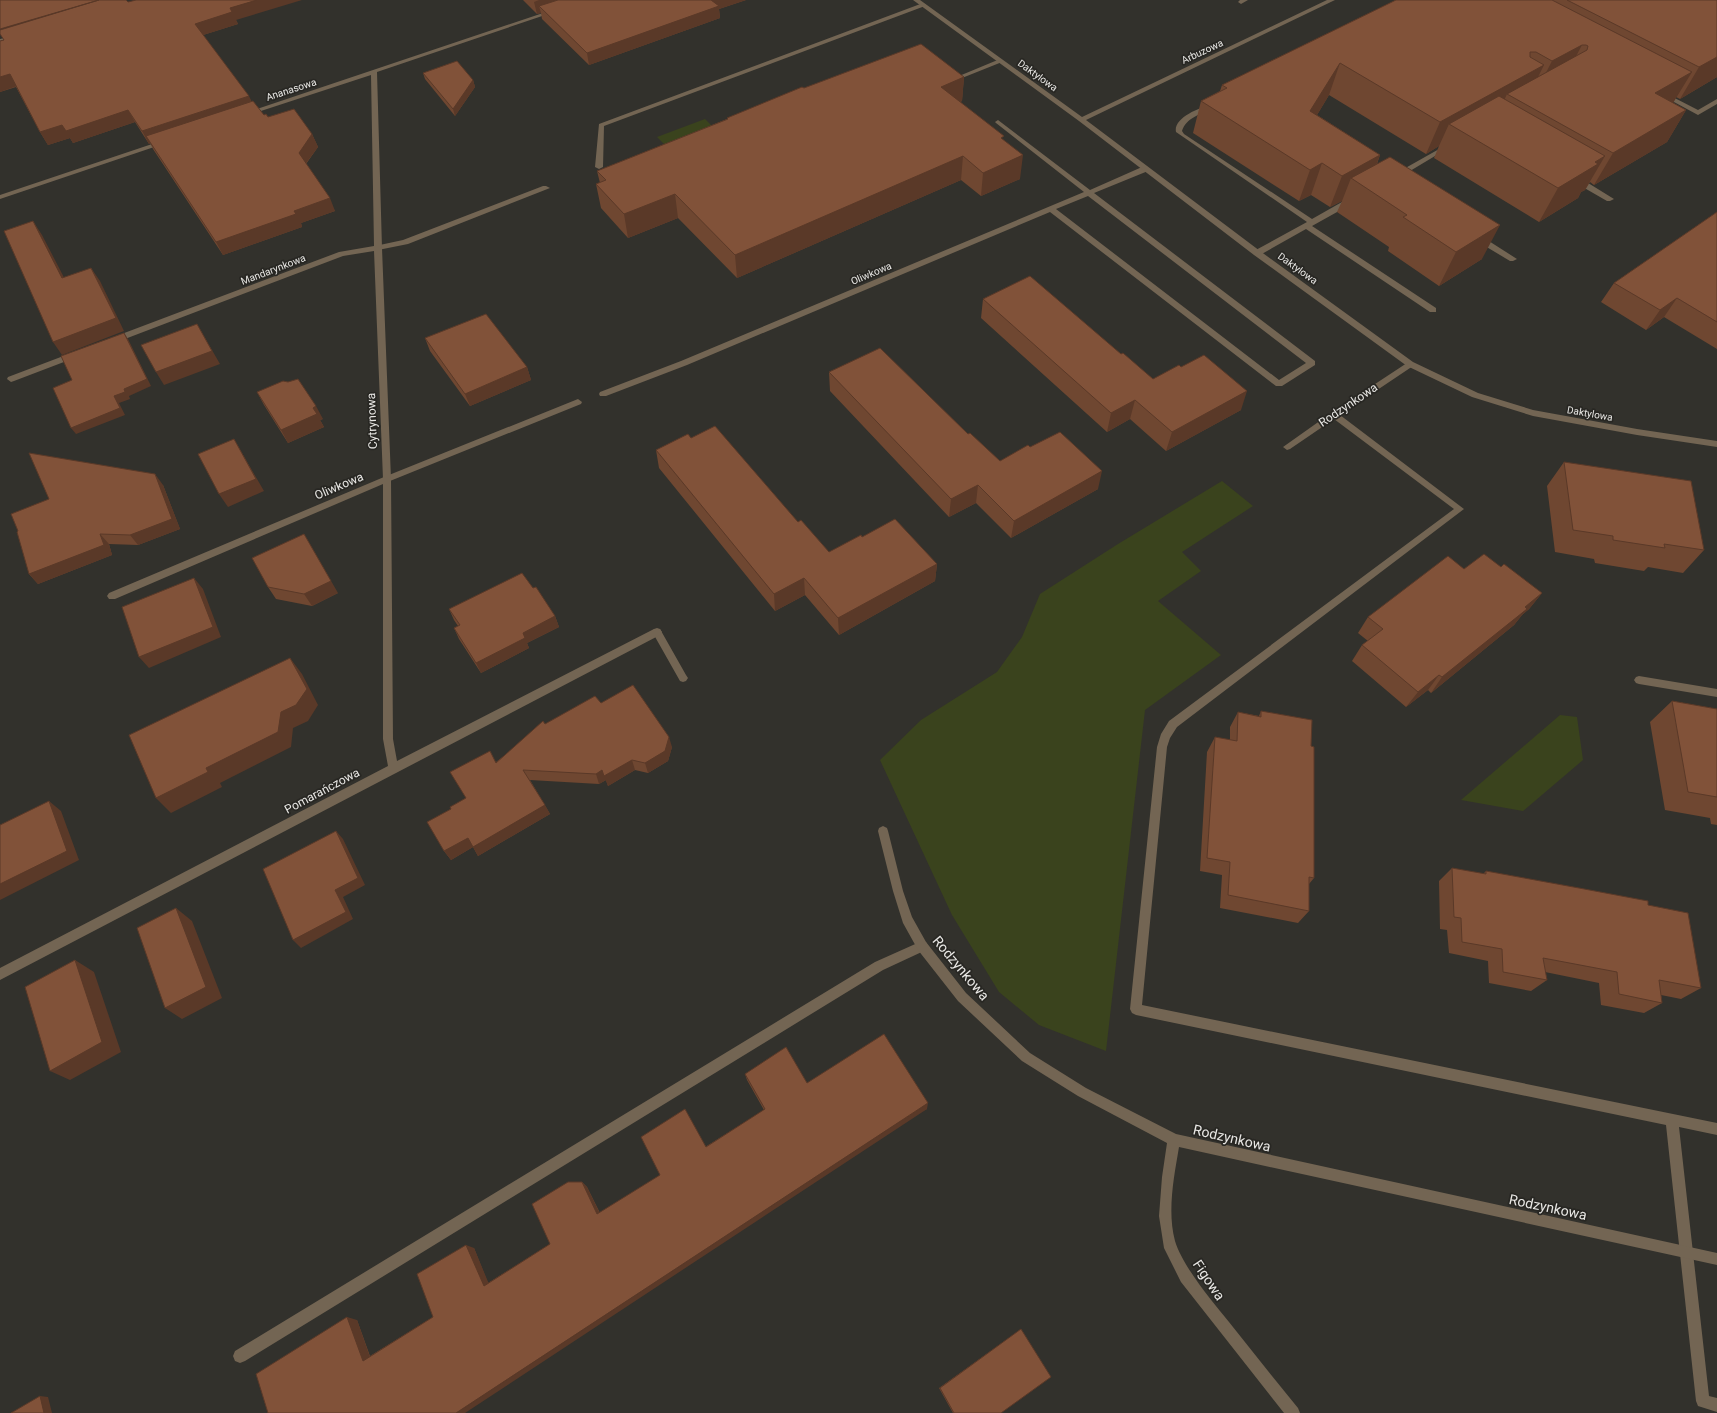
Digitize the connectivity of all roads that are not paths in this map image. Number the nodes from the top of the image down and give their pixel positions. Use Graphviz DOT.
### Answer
graph roads {
  1 [pos="916,0"];
  2 [pos="1332,0"];
  3 [pos="923,5"];
  4 [pos="559,10"];
  5 [pos="23,35"];
  6 [pos="0,42"];
  7 [pos="1000,60"];
  8 [pos="374,72"];
  9 [pos="945,83"];
  10 [pos="1656,91"];
  11 [pos="1717,101"];
  12 [pos="1217,103"];
  13 [pos="239,117"];
  14 [pos="1081,120"];
  15 [pos="998,122"];
  16 [pos="172,140"];
  17 [pos="1456,142"];
  18 [pos="599,167"];
  19 [pos="1145,168"];
  20 [pos="1570,176"];
  21 [pos="1387,180"];
  22 [pos="546,188"];
  23 [pos="1088,194"];
  24 [pos="1359,196"];
  25 [pos="0,197"];
  26 [pos="1610,199"];
  27 [pos="1051,209"];
  28 [pos="1309,224"];
  29 [pos="1473,234"];
  30 [pos="378,248"];
  31 [pos="1257,253"];
  32 [pos="1513,259"];
  33 [pos="1433,310"];
  34 [pos="106,343"];
  35 [pos="84,351"];
  36 [pos="1410,364"];
  37 [pos="11,379"];
  38 [pos="603,394"];
  39 [pos="578,402"];
  40 [pos="1334,415"];
  41 [pos="1717,444"];
  42 [pos="1287,447"];
  43 [pos="387,479"];
  44 [pos="112,596"];
  45 [pos="683,678"];
  46 [pos="1639,680"];
  47 [pos="1717,693"];
  48 [pos="394,768"];
  49 [pos="884,831"];
  50 [pos="922,946"];
  51 [pos="0,974"];
  52 [pos="1672,1120"];
  53 [pos="1717,1129"];
  54 [pos="1174,1140"];
  55 [pos="1687,1253"];
  56 [pos="1717,1259"];
  57 [pos="240,1356"];
  58 [pos="1717,1405"];
  59 [pos="1293,1413"];
  1 -- 3 [label="street, Daktylowa"];
  2 -- 14 [label="street, Arbuzowa"];
  3 -- 7 [label="street, Daktylowa"];
  3 -- 18 [label="street"];
  4 -- 8 [label="street, Ananasowa"];
  5 -- 6 [label="street"];
  7 -- 9 [label="street"];
  7 -- 14 [label="street, Daktylowa"];
  8 -- 13 [label="street, Ananasowa"];
  8 -- 30 [label="street, Cytrynowa"];
  10 -- 11 [label="street"];
  12 -- 28 [label="street"];
  14 -- 19 [label="street, Daktylowa"];
  15 -- 23 [label="street"];
  16 -- 25 [label="street"];
  17 -- 21 [label="street"];
  19 -- 23 [label="street, Oliwkowa"];
  19 -- 31 [label="street, Daktylowa"];
  20 -- 26 [label="street"];
  22 -- 30 [label="street, Mandarynkowa"];
  23 -- 27 [label="street, Oliwkowa"];
  23 -- 27 [label="street"];
  24 -- 28 [label="street"];
  27 -- 38 [label="street, Oliwkowa"];
  28 -- 31 [label="street"];
  28 -- 33 [label="street"];
  29 -- 32 [label="street"];
  30 -- 34 [label="street, Mandarynkowa"];
  30 -- 43 [label="street, Cytrynowa"];
  31 -- 36 [label="street, Daktylowa"];
  35 -- 37 [label="street"];
  36 -- 40 [label="street, Rodzynkowa"];
  36 -- 41 [label="street, Daktylowa"];
  39 -- 43 [label="street, Oliwkowa"];
  40 -- 42 [label="street, Rodzynkowa"];
  40 -- 52 [label="street"];
  43 -- 44 [label="street, Oliwkowa"];
  43 -- 48 [label="street, Cytrynowa"];
  45 -- 48 [label="street, Pomarańczowa"];
  46 -- 47 [label="street"];
  48 -- 51 [label="street, Pomarańczowa"];
  49 -- 50 [label="street, Rodzynkowa"];
  50 -- 54 [label="street, Rodzynkowa"];
  50 -- 57 [label="street"];
  52 -- 53 [label="street"];
  52 -- 55 [label="street"];
  54 -- 55 [label="street, Rodzynkowa"];
  54 -- 59 [label="street, Figowa"];
  55 -- 56 [label="street, Rodzynkowa"];
  55 -- 58 [label="street"];
}
